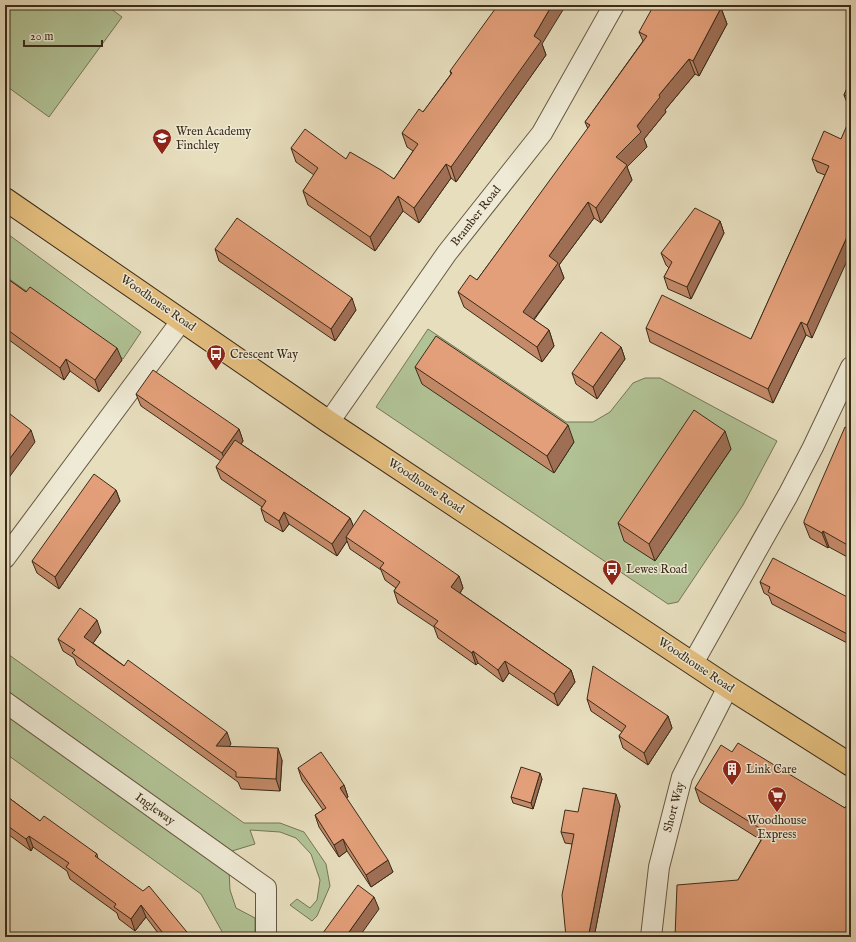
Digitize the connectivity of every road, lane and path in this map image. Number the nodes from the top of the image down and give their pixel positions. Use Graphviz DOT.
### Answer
graph roads {
  1 [pos="614,5"];
  2 [pos="5,199"];
  3 [pos="182,320"];
  4 [pos="851,367"];
  5 [pos="329,422"];
  6 [pos="5,558"];
  7 [pos="693,663"];
  8 [pos="728,687"];
  9 [pos="5,702"];
  10 [pos="851,765"];
  11 [pos="266,937"];
  12 [pos="651,937"];
  1 -- 5 [label="street, Bramber Road"];
  2 -- 3 [label="main road, Woodhouse Road"];
  3 -- 5 [label="main road, Woodhouse Road"];
  3 -- 6 [label="street"];
  4 -- 7 [label="street"];
  5 -- 7 [label="main road, Woodhouse Road"];
  7 -- 8 [label="main road, Woodhouse Road"];
  8 -- 10 [label="main road, Woodhouse Road"];
  8 -- 12 [label="street, Short Way"];
  9 -- 11 [label="street, Ingleway"];
}
